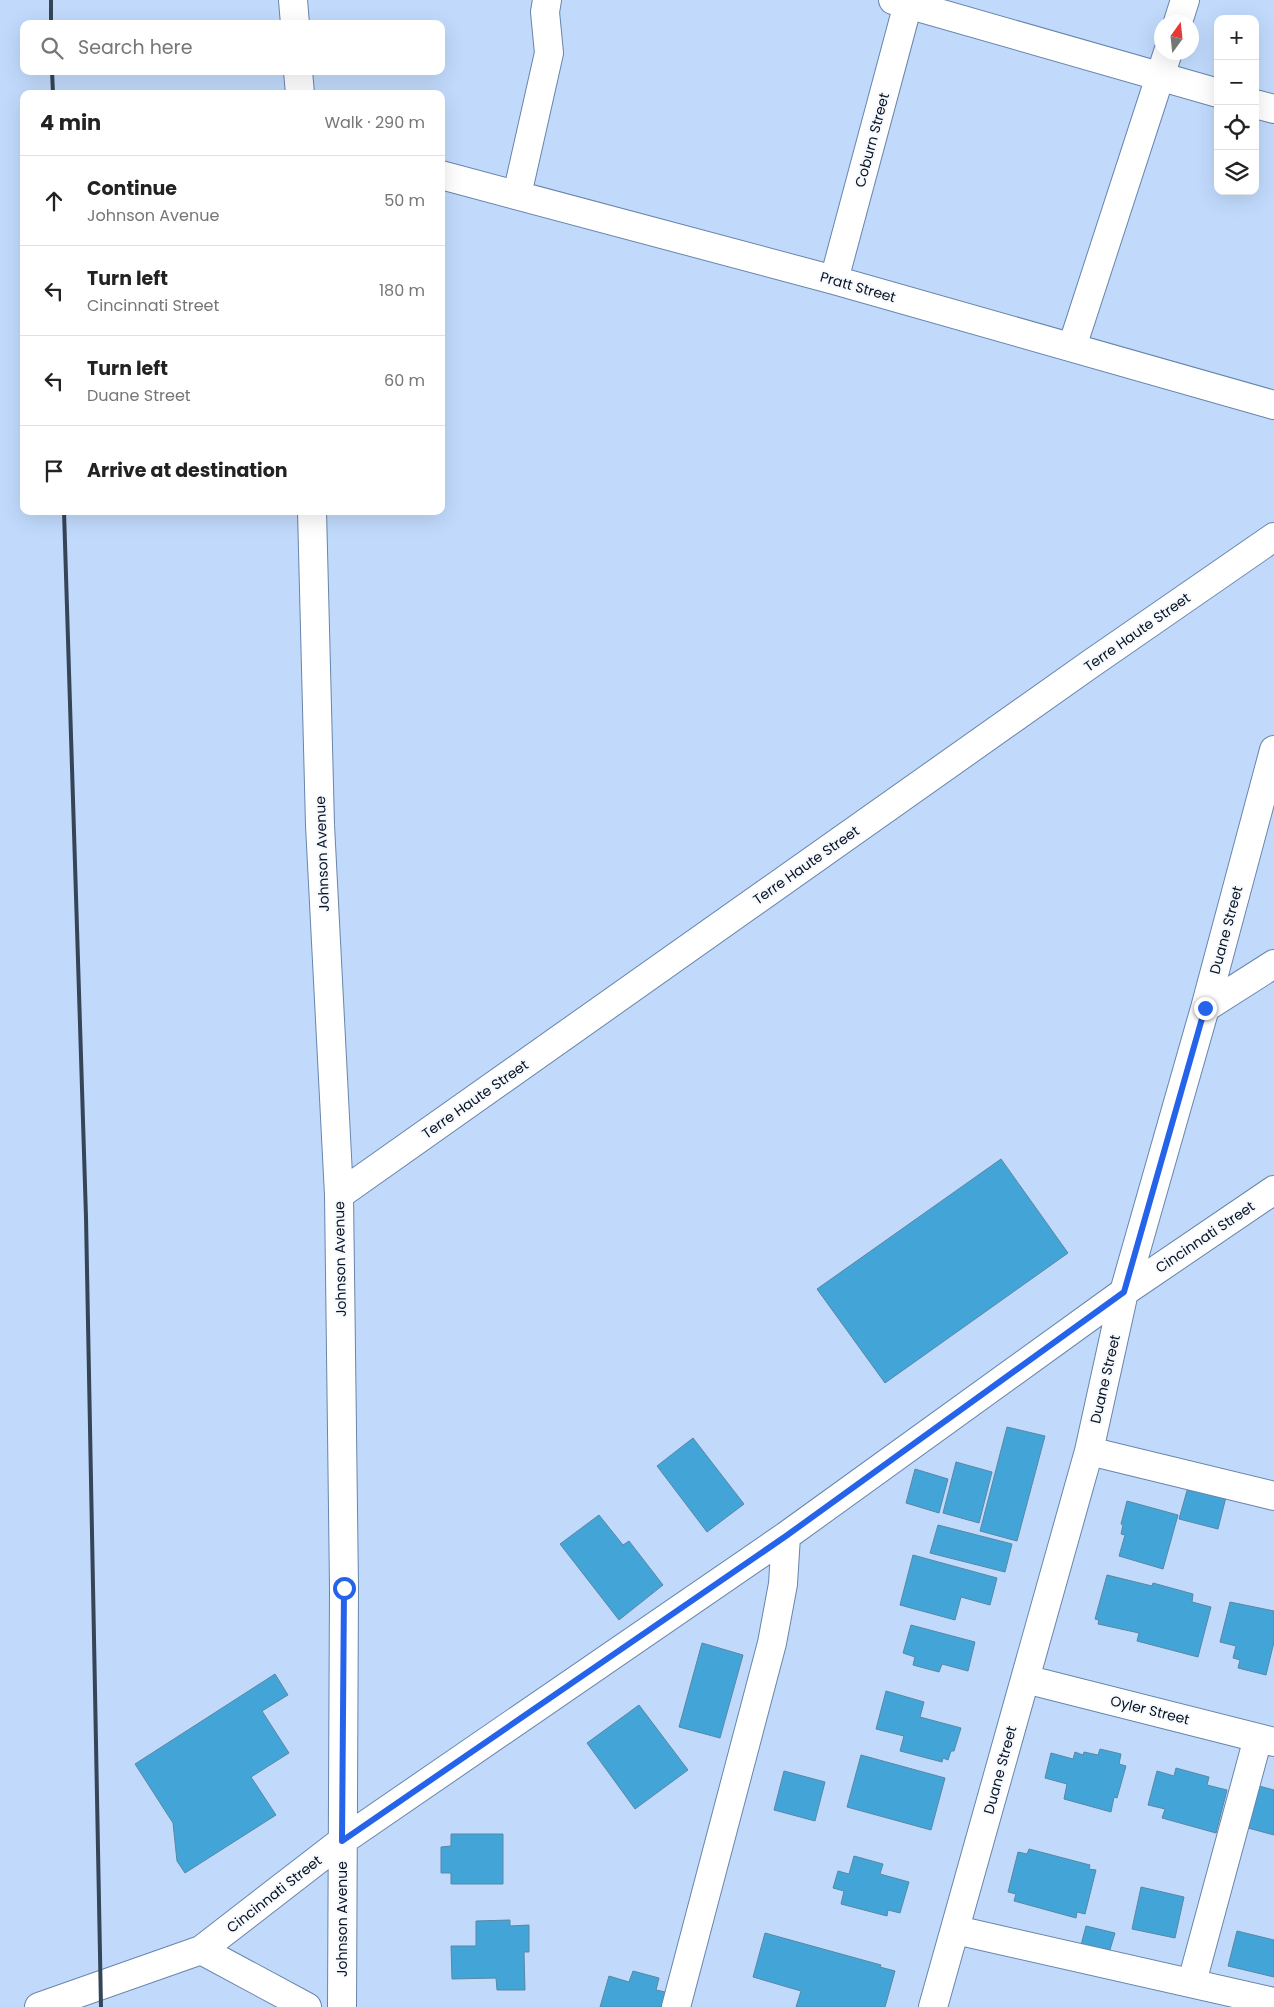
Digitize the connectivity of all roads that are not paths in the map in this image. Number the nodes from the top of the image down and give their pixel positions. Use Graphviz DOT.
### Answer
graph roads {
  1 [pos="293,0"];
  2 [pos="547,0"];
  3 [pos="1185,0"];
  4 [pos="903,2"];
  5 [pos="1180,15"];
  6 [pos="295,20"];
  7 [pos="1164,65"];
  8 [pos="298,75"];
  9 [pos="300,90"];
  10 [pos="1214,91"];
  11 [pos="1259,105"];
  12 [pos="1274,109"];
  13 [pos="445,176"];
  14 [pos="517,195"];
  15 [pos="834,280"];
  16 [pos="1072,347"];
  17 [pos="1274,405"];
  18 [pos="312,515"];
  19 [pos="1274,537"];
  20 [pos="1274,750"];
  21 [pos="1274,964"];
  22 [pos="1205,1008"];
  23 [pos="1274,1190"];
  24 [pos="339,1195"];
  25 [pos="1124,1292"];
  26 [pos="1088,1451"];
  27 [pos="1274,1496"];
  28 [pos="786,1536"];
  29 [pos="1025,1679"];
  30 [pos="1266,1740"];
  31 [pos="342,1841"];
  32 [pos="956,1930"];
  33 [pos="200,1950"];
  34 [pos="1192,1982"];
  35 [pos="1274,2002"];
  36 [pos="40,2007"];
  37 [pos="307,2007"];
  38 [pos="342,2007"];
  39 [pos="676,2007"];
  40 [pos="933,2007"];
  1 -- 6 [label="street"];
  2 -- 14 [label="street"];
  3 -- 5 [label="street"];
  4 -- 7 [label="street"];
  4 -- 15 [label="street, Coburn Street"];
  7 -- 10 [label="street"];
  7 -- 16 [label="street"];
  8 -- 9 [label="street"];
  11 -- 12 [label="street"];
  13 -- 14 [label="street, Pratt Street"];
  14 -- 15 [label="street, Pratt Street"];
  15 -- 16 [label="street, Pratt Street"];
  16 -- 17 [label="street, Pratt Street"];
  18 -- 24 [label="street, Johnson Avenue"];
  19 -- 24 [label="street, Terre Haute Street"];
  20 -- 22 [label="street, Duane Street"];
  21 -- 22 [label="street"];
  22 -- 25 [label="street, Duane Street"];
  23 -- 25 [label="street, Cincinnati Street"];
  24 -- 31 [label="street, Johnson Avenue"];
  25 -- 26 [label="street, Duane Street"];
  25 -- 28 [label="street, Cincinnati Street"];
  26 -- 27 [label="street"];
  26 -- 29 [label="street, Duane Street"];
  28 -- 31 [label="street, Cincinnati Street"];
  28 -- 39 [label="street"];
  29 -- 30 [label="street, Oyler Street"];
  29 -- 32 [label="street, Duane Street"];
  30 -- 34 [label="street"];
  31 -- 33 [label="street, Cincinnati Street"];
  31 -- 38 [label="street, Johnson Avenue"];
  32 -- 34 [label="street"];
  32 -- 40 [label="street, Duane Street"];
  33 -- 36 [label="street, Cincinnati Street"];
  33 -- 37 [label="street"];
  34 -- 35 [label="street"];
}
